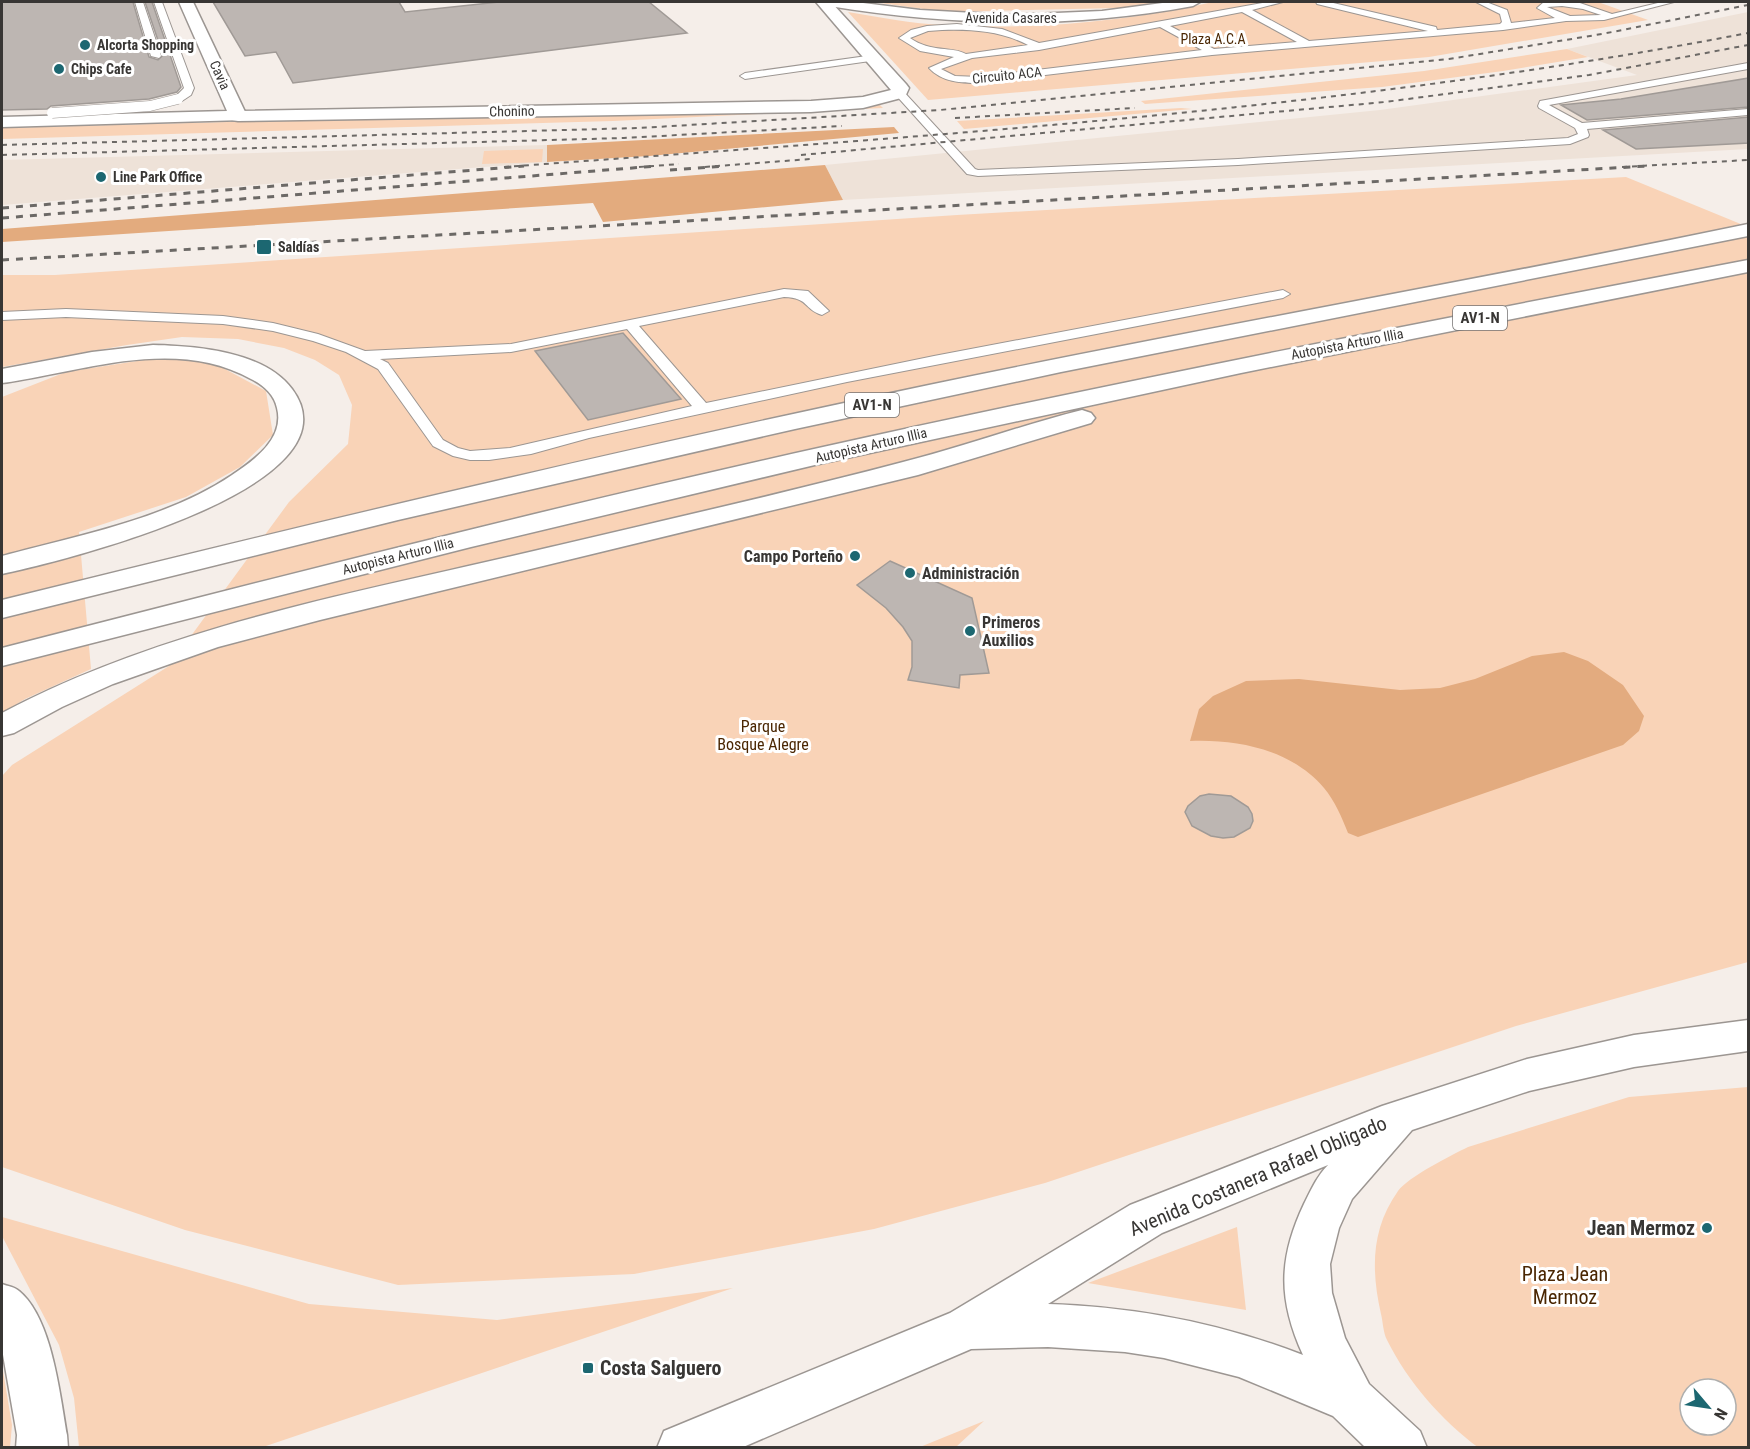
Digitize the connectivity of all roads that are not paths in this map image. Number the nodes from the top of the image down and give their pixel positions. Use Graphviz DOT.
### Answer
graph roads {
  1 [pos="139,2"];
  2 [pos="158,2"];
  3 [pos="186,2"];
  4 [pos="823,2"];
  5 [pos="829,2"];
  6 [pos="1193,2"];
  7 [pos="1279,2"];
  8 [pos="1320,2"];
  9 [pos="1480,2"];
  10 [pos="1670,2"];
  11 [pos="1243,9"];
  12 [pos="1499,10"];
  13 [pos="1608,15"];
  14 [pos="1570,20"];
  15 [pos="1547,22"];
  16 [pos="1159,23"];
  17 [pos="1503,27"];
  18 [pos="1487,29"];
  19 [pos="1450,34"];
  20 [pos="1308,44"];
  21 [pos="913,46"];
  22 [pos="1038,46"];
  23 [pos="1212,52"];
  24 [pos="975,55"];
  25 [pos="156,56"];
  26 [pos="874,58"];
  27 [pos="1083,66"];
  28 [pos="1749,66"];
  29 [pos="934,68"];
  30 [pos="745,76"];
  31 [pos="899,93"];
  32 [pos="156,103"];
  33 [pos="1749,113"];
  34 [pos="238,116"];
  35 [pos="128,119"];
  36 [pos="2,122"];
  37 [pos="22,122"];
  38 [pos="1580,126"];
  39 [pos="1749,230"];
  40 [pos="1749,266"];
  41 [pos="1283,294"];
  42 [pos="822,311"];
  43 [pos="2,316"];
  44 [pos="630,324"];
  45 [pos="365,355"];
  46 [pos="51,366"];
  47 [pos="1212,372"];
  48 [pos="2,376"];
  49 [pos="2,382"];
  50 [pos="702,408"];
  51 [pos="2,565"];
  52 [pos="2,609"];
  53 [pos="2,657"];
  54 [pos="2,726"];
  55 [pos="1749,1036"];
  56 [pos="1397,1118"];
  57 [pos="2,1305"];
  58 [pos="966,1328"];
  59 [pos="1351,1400"];
  60 [pos="42,1448"];
  61 [pos="682,1448"];
  62 [pos="1402,1448"];
  1 -- 25 [label="lane"];
  2 -- 37 [label="lane, bridge"];
  3 -- 34 [label="main road, Cavia"];
  4 -- 26 [label="main road"];
  5 -- 6 [label="main road, Avenida Casares"];
  7 -- 11 [label="lane, Circuito ACA"];
  8 -- 19 [label="lane, Circuito ACA"];
  9 -- 12 [label="lane"];
  10 -- 13 [label="lane, Circuito ACA"];
  11 -- 16 [label="lane, Circuito ACA"];
  11 -- 20 [label="lane"];
  12 -- 15 [label="lane"];
  12 -- 17 [label="lane"];
  12 -- 18 [label="lane"];
  13 -- 14 [label="lane, Circuito ACA"];
  13 -- 14 [label="lane"];
  14 -- 15 [label="lane, Circuito ACA"];
  15 -- 17 [label="lane, Circuito ACA"];
  16 -- 22 [label="lane, Circuito ACA"];
  16 -- 23 [label="lane"];
  17 -- 18 [label="lane, Circuito ACA"];
  18 -- 19 [label="lane, Circuito ACA"];
  19 -- 20 [label="lane, Circuito ACA"];
  20 -- 23 [label="lane, Circuito ACA"];
  21 -- 22 [label="lane, Circuito ACA"];
  21 -- 24 [label="lane, Circuito ACA"];
  21 -- 29 [label="lane, Circuito ACA"];
  22 -- 24 [label="lane, Circuito ACA"];
  22 -- 27 [label="lane, Circuito ACA"];
  23 -- 27 [label="lane, Circuito ACA"];
  24 -- 29 [label="lane, Circuito ACA"];
  26 -- 30 [label="lane"];
  26 -- 31 [label="main road"];
  27 -- 29 [label="lane, Circuito ACA"];
  28 -- 38 [label="lane"];
  31 -- 34 [label="main road, Chonino"];
  31 -- 38 [label="lane"];
  32 -- 35 [label="lane"];
  33 -- 38 [label="lane"];
  34 -- 35 [label="main road, Chonino"];
  35 -- 37 [label="main road, Chonino"];
  36 -- 37 [label="main road, Chonino"];
  39 -- 52 [label="main road, Autopista Arturo Illia / AV1-N"];
  40 -- 47 [label="main road, Autopista Arturo Illia / AV1-N"];
  41 -- 50 [label="lane"];
  42 -- 44 [label="lane"];
  43 -- 45 [label="lane"];
  44 -- 45 [label="lane"];
  44 -- 50 [label="lane"];
  45 -- 50 [label="lane"];
  46 -- 48 [label="main road"];
  46 -- 49 [label="main road"];
  46 -- 51 [label="main road"];
  47 -- 53 [label="main road, Autopista Arturo Illia / AV1-N"];
  47 -- 54 [label="main road"];
  55 -- 56 [label="main road, Avenida Costanera Rafael Obligado"];
  56 -- 58 [label="main road, Avenida Costanera Rafael Obligado"];
  56 -- 59 [label="main road"];
  57 -- 60 [label="main road"];
  58 -- 59 [label="main road, Avenida Costanera Rafael Obligado"];
  58 -- 61 [label="main road, Avenida Costanera Rafael Obligado"];
  59 -- 62 [label="main road"];
}
